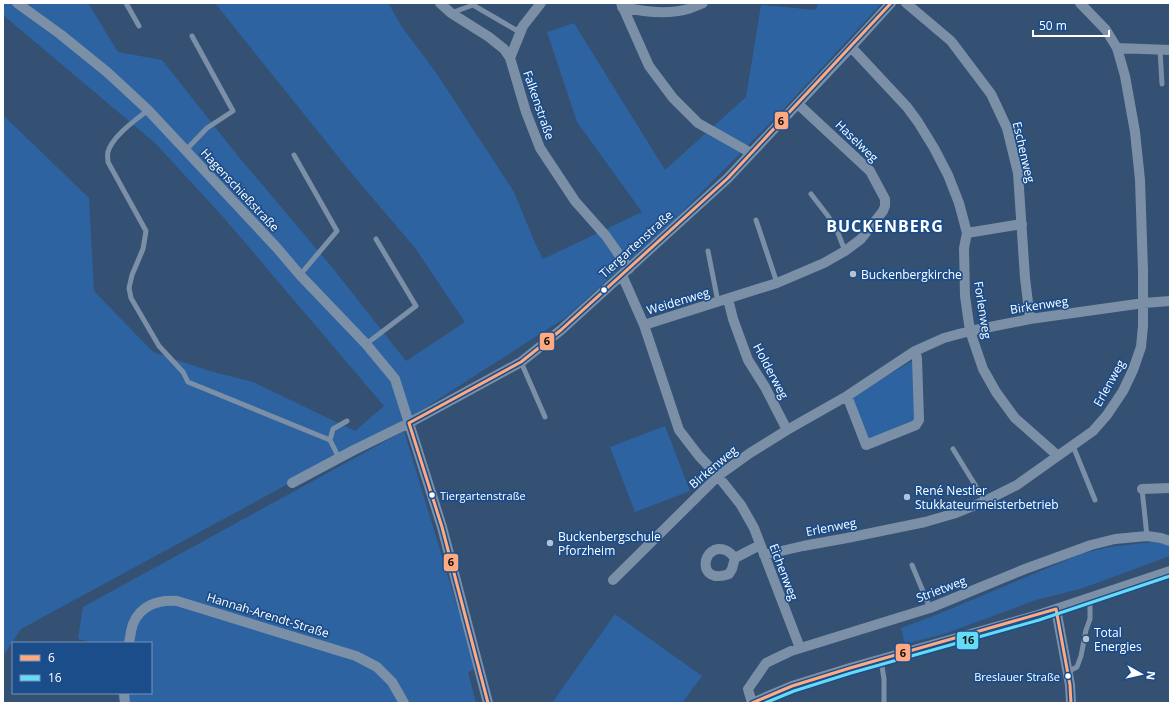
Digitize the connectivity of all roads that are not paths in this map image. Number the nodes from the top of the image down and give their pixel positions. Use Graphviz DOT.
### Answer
graph roads {
  1 [pos="17,3"];
  2 [pos="126,3"];
  3 [pos="440,3"];
  4 [pos="541,3"];
  5 [pos="703,3"];
  6 [pos="891,3"];
  7 [pos="906,3"];
  8 [pos="1080,3"];
  9 [pos="621,5"];
  10 [pos="451,13"];
  11 [pos="139,26"];
  12 [pos="523,26"];
  13 [pos="192,36"];
  14 [pos="851,47"];
  15 [pos="1118,48"];
  16 [pos="1165,50"];
  17 [pos="510,58"];
  18 [pos="1162,84"];
  19 [pos="798,104"];
  20 [pos="148,110"];
  21 [pos="185,150"];
  22 [pos="751,153"];
  23 [pos="294,155"];
  24 [pos="810,194"];
  25 [pos="885,206"];
  26 [pos="756,220"];
  27 [pos="1022,224"];
  28 [pos="967,233"];
  29 [pos="376,239"];
  30 [pos="708,251"];
  31 [pos="845,251"];
  32 [pos="625,272"];
  33 [pos="300,275"];
  34 [pos="777,283"];
  35 [pos="723,301"];
  36 [pos="1170,301"];
  37 [pos="1144,303"];
  38 [pos="1030,319"];
  39 [pos="644,325"];
  40 [pos="970,331"];
  41 [pos="366,344"];
  42 [pos="915,351"];
  43 [pos="521,362"];
  44 [pos="847,396"];
  45 [pos="545,418"];
  46 [pos="347,421"];
  47 [pos="409,423"];
  48 [pos="787,430"];
  49 [pos="330,440"];
  50 [pos="1073,446"];
  51 [pos="953,449"];
  52 [pos="1058,456"];
  53 [pos="339,458"];
  54 [pos="718,476"];
  55 [pos="292,483"];
  56 [pos="1170,488"];
  57 [pos="1142,489"];
  58 [pos="1095,500"];
  59 [pos="985,502"];
  60 [pos="1147,536"];
  61 [pos="1170,541"];
  62 [pos="762,550"];
  63 [pos="735,558"];
  64 [pos="912,565"];
  65 [pos="1170,571"];
  66 [pos="613,580"];
  67 [pos="1090,598"];
  68 [pos="930,608"];
  69 [pos="1056,609"];
  70 [pos="129,642"];
  71 [pos="800,648"];
  72 [pos="881,660"];
  73 [pos="1067,672"];
  74 [pos="404,703"];
  75 [pos="488,703"];
  76 [pos="752,703"];
  77 [pos="884,703"];
  78 [pos="1071,703"];
  1 -- 20 [label="street, Hagenschießstraße"];
  2 -- 11 [label="lane"];
  3 -- 10 [label="street, Falkenstraße"];
  4 -- 12 [label="street"];
  5 -- 9 [label="street"];
  6 -- 14 [label="street, Tiergartenstraße"];
  7 -- 27 [label="street, Eschenweg"];
  8 -- 15 [label="street, Erlenweg"];
  9 -- 22 [label="street"];
  10 -- 12 [label="lane"];
  10 -- 17 [label="street, Falkenstraße"];
  12 -- 17 [label="street"];
  13 -- 21 [label="lane"];
  14 -- 19 [label="street, Tiergartenstraße"];
  14 -- 28 [label="street, Forlenweg"];
  15 -- 16 [label="street"];
  15 -- 37 [label="street, Erlenweg"];
  16 -- 18 [label="lane"];
  17 -- 32 [label="street, Falkenstraße"];
  19 -- 22 [label="street, Tiergartenstraße"];
  19 -- 25 [label="street, Haselweg"];
  20 -- 21 [label="street, Hagenschießstraße"];
  20 -- 49 [label="lane"];
  21 -- 33 [label="street, Hagenschießstraße"];
  22 -- 32 [label="street, Tiergartenstraße"];
  23 -- 33 [label="lane"];
  24 -- 31 [label="lane"];
  25 -- 31 [label="street, Weidenweg"];
  26 -- 34 [label="lane"];
  27 -- 28 [label="street"];
  27 -- 38 [label="street, Eschenweg"];
  28 -- 40 [label="street, Forlenweg"];
  29 -- 41 [label="lane"];
  30 -- 35 [label="lane, Weidenweg"];
  31 -- 34 [label="street, Weidenweg"];
  32 -- 39 [label="street, Eichenweg"];
  32 -- 43 [label="street, Tiergartenstraße"];
  33 -- 41 [label="street, Hagenschießstraße"];
  34 -- 35 [label="street, Weidenweg"];
  35 -- 39 [label="street, Weidenweg"];
  35 -- 48 [label="street, Holderweg"];
  36 -- 37 [label="street, Birkenweg"];
  37 -- 38 [label="street, Birkenweg"];
  37 -- 50 [label="street, Erlenweg"];
  38 -- 40 [label="street, Birkenweg"];
  39 -- 54 [label="street, Eichenweg"];
  40 -- 42 [label="street, Birkenweg"];
  40 -- 52 [label="street, Forlenweg"];
  41 -- 47 [label="street, Hagenschießstraße"];
  42 -- 44 [label="street, Birkenweg"];
  42 -- 44 [label="street"];
  43 -- 45 [label="lane"];
  43 -- 47 [label="street, Tiergartenstraße"];
  44 -- 48 [label="street, Birkenweg"];
  46 -- 49 [label="lane"];
  47 -- 53 [label="street, Tiergartenstraße"];
  47 -- 75 [label="street, Hagenschießstraße"];
  48 -- 54 [label="street, Birkenweg"];
  49 -- 53 [label="lane"];
  50 -- 52 [label="street, Erlenweg"];
  50 -- 58 [label="lane"];
  51 -- 59 [label="lane"];
  52 -- 59 [label="street, Erlenweg"];
  53 -- 55 [label="street, Tiergartenstraße"];
  54 -- 62 [label="street, Eichenweg"];
  54 -- 66 [label="street, Birkenweg"];
  56 -- 57 [label="street"];
  57 -- 60 [label="lane"];
  59 -- 62 [label="street, Erlenweg"];
  60 -- 61 [label="street, Strietweg"];
  60 -- 68 [label="street, Strietweg"];
  62 -- 63 [label="street, Erlenweg"];
  62 -- 71 [label="street, Eichenweg"];
  64 -- 68 [label="lane"];
  65 -- 67 [label="street, Strietweg"];
  67 -- 69 [label="street, Strietweg"];
  67 -- 73 [label="lane"];
  68 -- 71 [label="street, Strietweg"];
  69 -- 72 [label="street, Strietweg"];
  69 -- 73 [label="street"];
  70 -- 74 [label="street, Hannah-Arendt-Straße"];
  71 -- 76 [label="street, Strietweg"];
  72 -- 76 [label="street, Strietweg"];
  72 -- 77 [label="lane"];
  73 -- 78 [label="street"];
}
